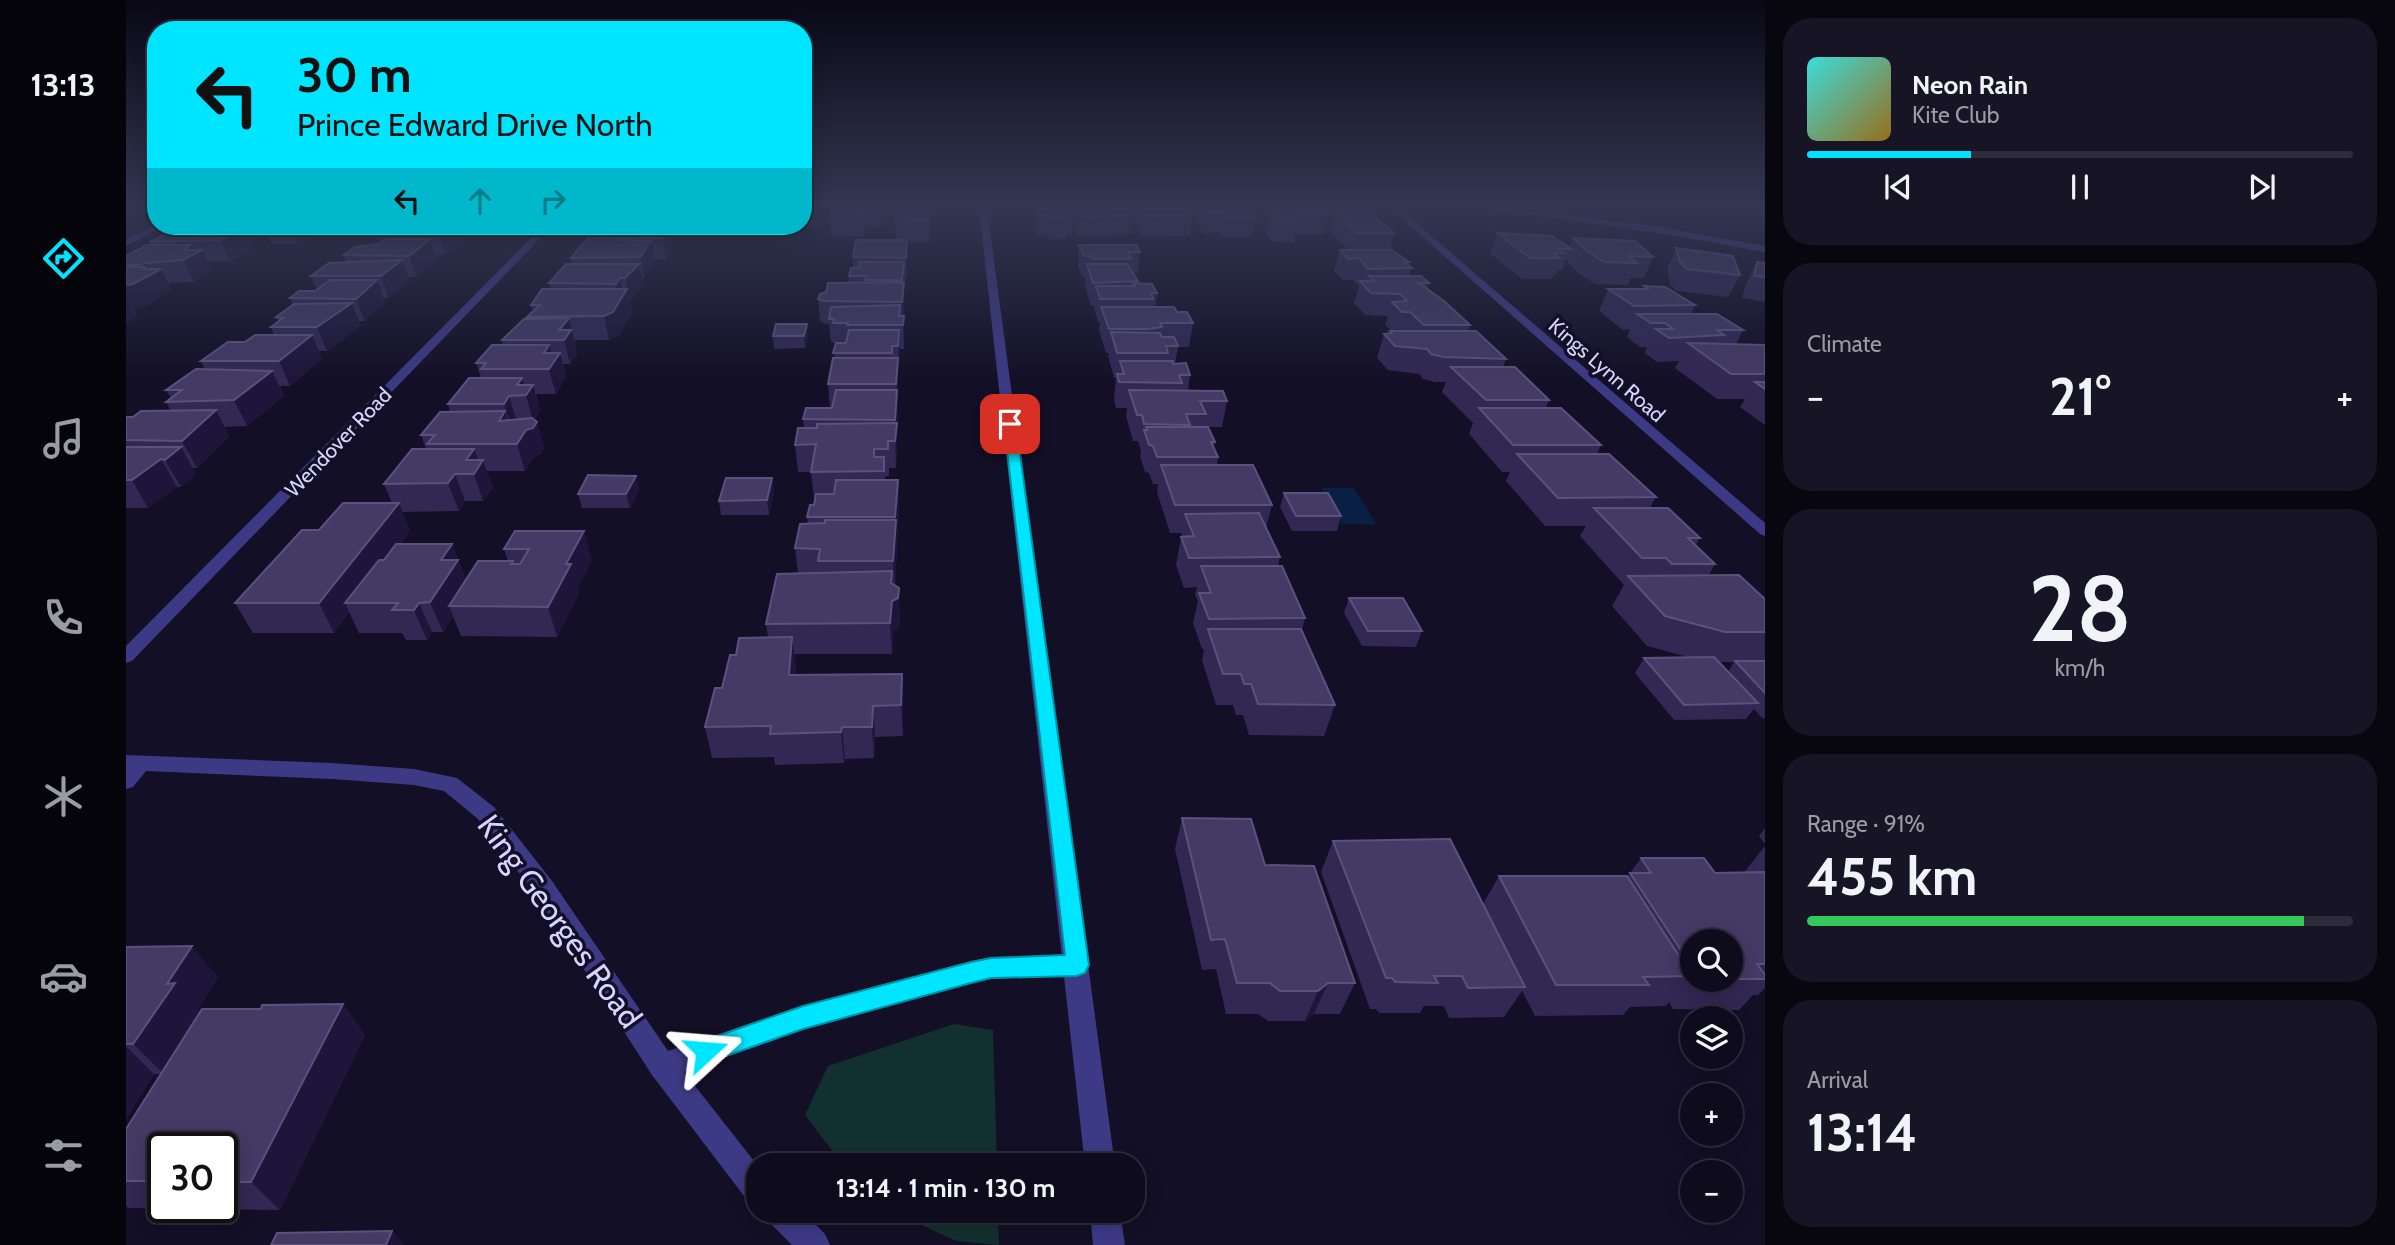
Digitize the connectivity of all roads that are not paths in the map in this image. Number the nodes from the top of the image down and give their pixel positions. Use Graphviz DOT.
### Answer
graph roads {
  1 [pos="509,266"];
  2 [pos="990,266"];
  3 [pos="1460,266"];
  4 [pos="1765,531"];
  5 [pos="126,657"];
  6 [pos="134,763"];
  7 [pos="126,781"];
  8 [pos="1077,965"];
  9 [pos="662,1066"];
  10 [pos="1099,1153"];
  11 [pos="746,1174"];
  12 [pos="792,1223"];
  13 [pos="1106,1223"];
  14 [pos="814,1245"];
  15 [pos="1109,1245"];
  1 -- 5 [label="street, Wendover Road"];
  2 -- 8 [label="street"];
  3 -- 4 [label="street, Kings Lynn Road"];
  6 -- 7 [label="street"];
  6 -- 9 [label="street, King Georges Road"];
  8 -- 9 [label="street"];
  8 -- 10 [label="street"];
  9 -- 11 [label="street, King Georges Road"];
  12 -- 14 [label="street"];
  13 -- 15 [label="street"];
}
